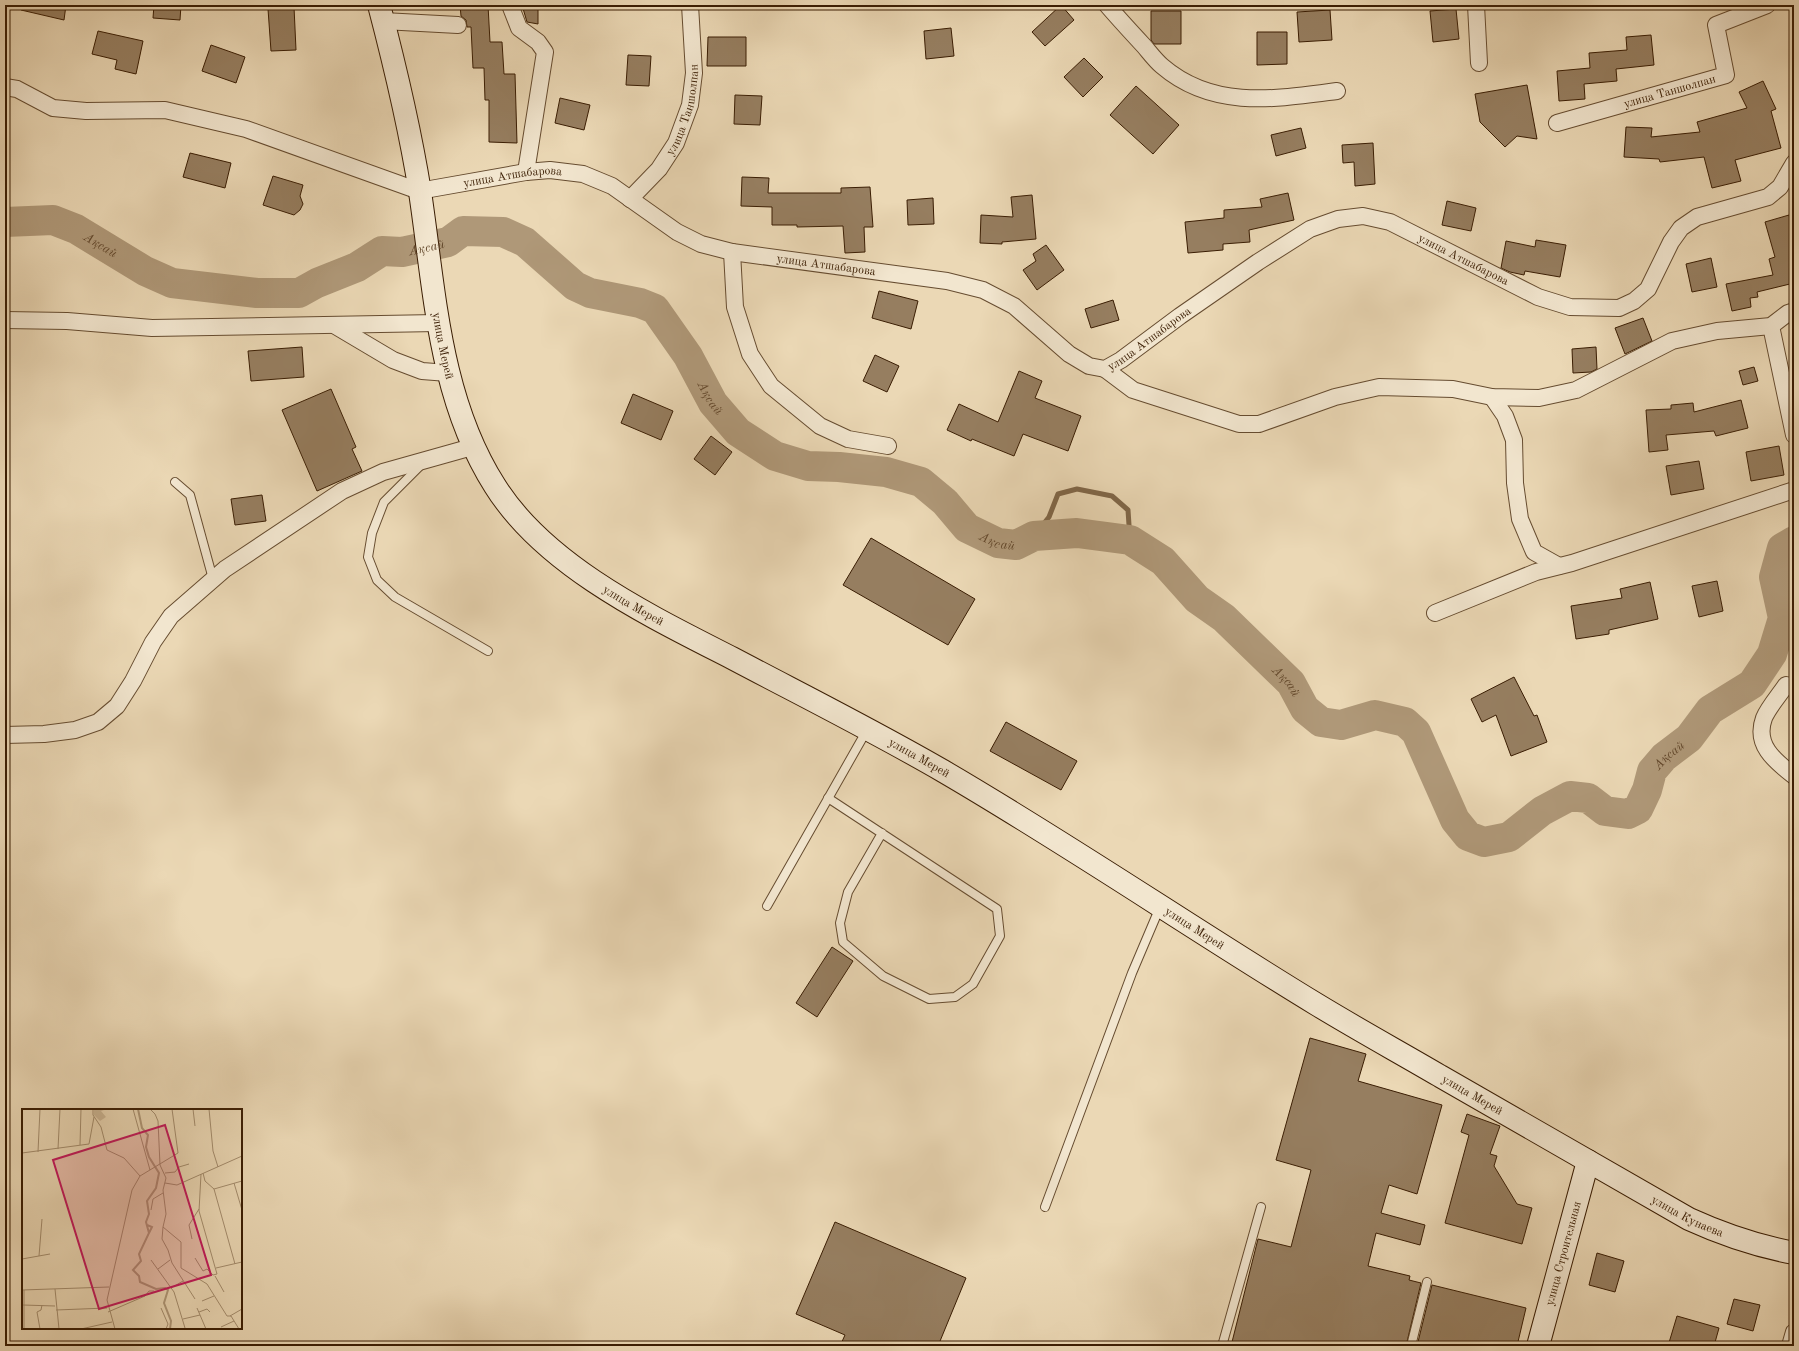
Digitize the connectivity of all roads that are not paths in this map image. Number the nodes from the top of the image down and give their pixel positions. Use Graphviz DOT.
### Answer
graph roads {
  1 [pos="510,5"];
  2 [pos="690,5"];
  3 [pos="1107,5"];
  4 [pos="1476,5"];
  5 [pos="1767,5"];
  6 [pos="381,13"];
  7 [pos="458,25"];
  8 [pos="1479,63"];
  9 [pos="5,87"];
  10 [pos="1337,91"];
  11 [pos="1557,124"];
  12 [pos="1794,163"];
  13 [pos="526,172"];
  14 [pos="420,191"];
  15 [pos="630,199"];
  16 [pos="732,252"];
  17 [pos="1794,311"];
  18 [pos="5,320"];
  19 [pos="437,323"];
  20 [pos="334,325"];
  21 [pos="1771,326"];
  22 [pos="1105,369"];
  23 [pos="448,373"];
  24 [pos="1492,397"];
  25 [pos="1794,435"];
  26 [pos="888,446"];
  27 [pos="472,447"];
  28 [pos="425,462"];
  29 [pos="175,482"];
  30 [pos="1794,490"];
  31 [pos="1559,566"];
  32 [pos="214,579"];
  33 [pos="1435,613"];
  34 [pos="488,651"];
  35 [pos="1786,685"];
  36 [pos="867,730"];
  37 [pos="5,735"];
  38 [pos="1794,776"];
  39 [pos="828,798"];
  40 [pos="882,833"];
  41 [pos="1161,905"];
  42 [pos="767,906"];
  43 [pos="1588,1162"];
  44 [pos="1045,1207"];
  45 [pos="1261,1207"];
  46 [pos="1794,1253"];
  47 [pos="1428,1282"];
  48 [pos="1794,1332"];
  49 [pos="1222,1346"];
  50 [pos="1411,1346"];
  51 [pos="1538,1346"];
  52 [pos="1790,1346"];
  1 -- 13 [label="street"];
  2 -- 15 [label="street, улица Таншолпан"];
  3 -- 10 [label="street"];
  4 -- 8 [label="street"];
  5 -- 11 [label="street, улица Таншолпан"];
  6 -- 7 [label="street"];
  6 -- 14 [label="main road"];
  9 -- 14 [label="street"];
  12 -- 22 [label="street, улица Атшабарова"];
  13 -- 14 [label="street, улица Атшабарова"];
  13 -- 15 [label="street, улица Атшабарова"];
  14 -- 19 [label="main road, улица Мерей"];
  15 -- 16 [label="street, улица Атшабарова"];
  16 -- 22 [label="street, улица Атшабарова"];
  16 -- 26 [label="street"];
  17 -- 21 [label="street"];
  18 -- 20 [label="street"];
  19 -- 20 [label="street"];
  19 -- 23 [label="main road, улица Мерей"];
  20 -- 23 [label="street"];
  21 -- 24 [label="street"];
  21 -- 25 [label="street"];
  22 -- 24 [label="street"];
  23 -- 27 [label="main road, улица Мерей"];
  24 -- 31 [label="street"];
  27 -- 28 [label="street"];
  27 -- 36 [label="main road, улица Мерей"];
  28 -- 32 [label="street"];
  28 -- 34 [label="lane"];
  29 -- 32 [label="lane"];
  30 -- 31 [label="street"];
  31 -- 33 [label="street"];
  32 -- 37 [label="street"];
  35 -- 38 [label="street"];
  36 -- 39 [label="lane"];
  36 -- 41 [label="main road, улица Мерей"];
  39 -- 40 [label="lane"];
  39 -- 42 [label="lane"];
  40 -- 40 [label="lane"];
  41 -- 43 [label="main road, улица Мерей"];
  41 -- 44 [label="lane"];
  43 -- 46 [label="main road, улица Кунаева"];
  43 -- 51 [label="main road, улица Строительная"];
  45 -- 49 [label="lane"];
  47 -- 50 [label="lane"];
  48 -- 52 [label="street"];
}
